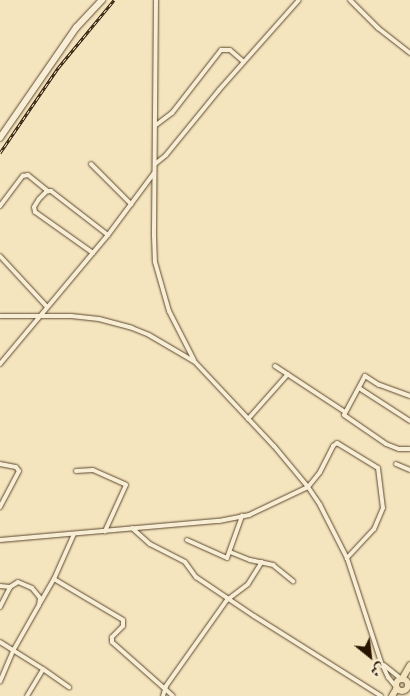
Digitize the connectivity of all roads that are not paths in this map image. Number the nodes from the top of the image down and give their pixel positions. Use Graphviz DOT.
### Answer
graph roads {
  1 [pos="102,0"];
  2 [pos="156,0"];
  3 [pos="290,0"];
  4 [pos="350,0"];
  5 [pos="298,2"];
  6 [pos="410,52"];
  7 [pos="244,62"];
  8 [pos="156,125"];
  9 [pos="0,138"];
  10 [pos="91,164"];
  11 [pos="155,164"];
  12 [pos="154,173"];
  13 [pos="48,191"];
  14 [pos="130,204"];
  15 [pos="0,206"];
  16 [pos="108,235"];
  17 [pos="93,253"];
  18 [pos="0,256"];
  19 [pos="47,307"];
  20 [pos="0,316"];
  21 [pos="40,316"];
  22 [pos="194,362"];
  23 [pos="0,364"];
  24 [pos="276,366"];
  25 [pos="288,374"];
  26 [pos="359,388"];
  27 [pos="410,396"];
  28 [pos="345,412"];
  29 [pos="248,419"];
  30 [pos="410,421"];
  31 [pos="410,449"];
  32 [pos="0,464"];
  33 [pos="396,464"];
  34 [pos="410,470"];
  35 [pos="76,471"];
  36 [pos="308,487"];
  37 [pos="0,507"];
  38 [pos="242,516"];
  39 [pos="132,528"];
  40 [pos="105,531"];
  41 [pos="74,534"];
  42 [pos="0,540"];
  43 [pos="187,540"];
  44 [pos="230,552"];
  45 [pos="347,558"];
  46 [pos="262,562"];
  47 [pos="54,579"];
  48 [pos="293,581"];
  49 [pos="0,586"];
  50 [pos="10,587"];
  51 [pos="229,598"];
  52 [pos="39,605"];
  53 [pos="0,607"];
  54 [pos="0,642"];
  55 [pos="13,651"];
  56 [pos="381,662"];
  57 [pos="410,665"];
  58 [pos="42,670"];
  59 [pos="402,679"];
  60 [pos="0,681"];
  61 [pos="396,687"];
  62 [pos="70,688"];
  63 [pos="165,688"];
  64 [pos="406,688"];
  65 [pos="27,696"];
  66 [pos="162,696"];
  67 [pos="173,696"];
  68 [pos="381,696"];
  69 [pos="392,696"];
  1 -- 9 [label="street"];
  2 -- 8 [label="street"];
  3 -- 5 [label="street"];
  4 -- 6 [label="street"];
  5 -- 7 [label="street"];
  7 -- 8 [label="street"];
  7 -- 11 [label="street"];
  8 -- 11 [label="street"];
  10 -- 14 [label="street"];
  11 -- 12 [label="street"];
  12 -- 14 [label="street"];
  12 -- 22 [label="street"];
  13 -- 15 [label="street"];
  13 -- 16 [label="street"];
  13 -- 17 [label="street"];
  14 -- 16 [label="street"];
  16 -- 17 [label="street"];
  17 -- 19 [label="street"];
  18 -- 19 [label="street"];
  19 -- 21 [label="street"];
  20 -- 21 [label="street"];
  21 -- 22 [label="street"];
  21 -- 23 [label="street"];
  22 -- 29 [label="street"];
  24 -- 25 [label="street"];
  25 -- 28 [label="street"];
  25 -- 29 [label="street"];
  26 -- 27 [label="street"];
  26 -- 28 [label="street"];
  26 -- 30 [label="street"];
  28 -- 31 [label="street"];
  29 -- 36 [label="street"];
  32 -- 37 [label="street"];
  33 -- 34 [label="street"];
  35 -- 40 [label="street"];
  36 -- 38 [label="street"];
  36 -- 45 [label="street"];
  36 -- 45 [label="street"];
  38 -- 39 [label="street"];
  38 -- 44 [label="street"];
  39 -- 40 [label="street"];
  39 -- 51 [label="street"];
  40 -- 41 [label="street"];
  41 -- 42 [label="street"];
  41 -- 47 [label="street"];
  43 -- 44 [label="street"];
  44 -- 46 [label="street"];
  45 -- 56 [label="street"];
  46 -- 48 [label="street"];
  46 -- 51 [label="street"];
  47 -- 52 [label="street"];
  47 -- 63 [label="street"];
  49 -- 50 [label="street"];
  50 -- 52 [label="street"];
  50 -- 53 [label="street"];
  51 -- 63 [label="street"];
  51 -- 68 [label="street"];
  52 -- 55 [label="street"];
  54 -- 55 [label="street"];
  55 -- 58 [label="street"];
  55 -- 60 [label="street"];
  56 -- 59 [label="street"];
  56 -- 61 [label="street"];
  57 -- 59 [label="main road"];
  58 -- 62 [label="street"];
  58 -- 65 [label="street"];
  59 -- 61 [label="main road"];
  59 -- 64 [label="main road"];
  61 -- 64 [label="main road"];
  61 -- 69 [label="main road"];
  63 -- 66 [label="street"];
  63 -- 67 [label="street"];
}
